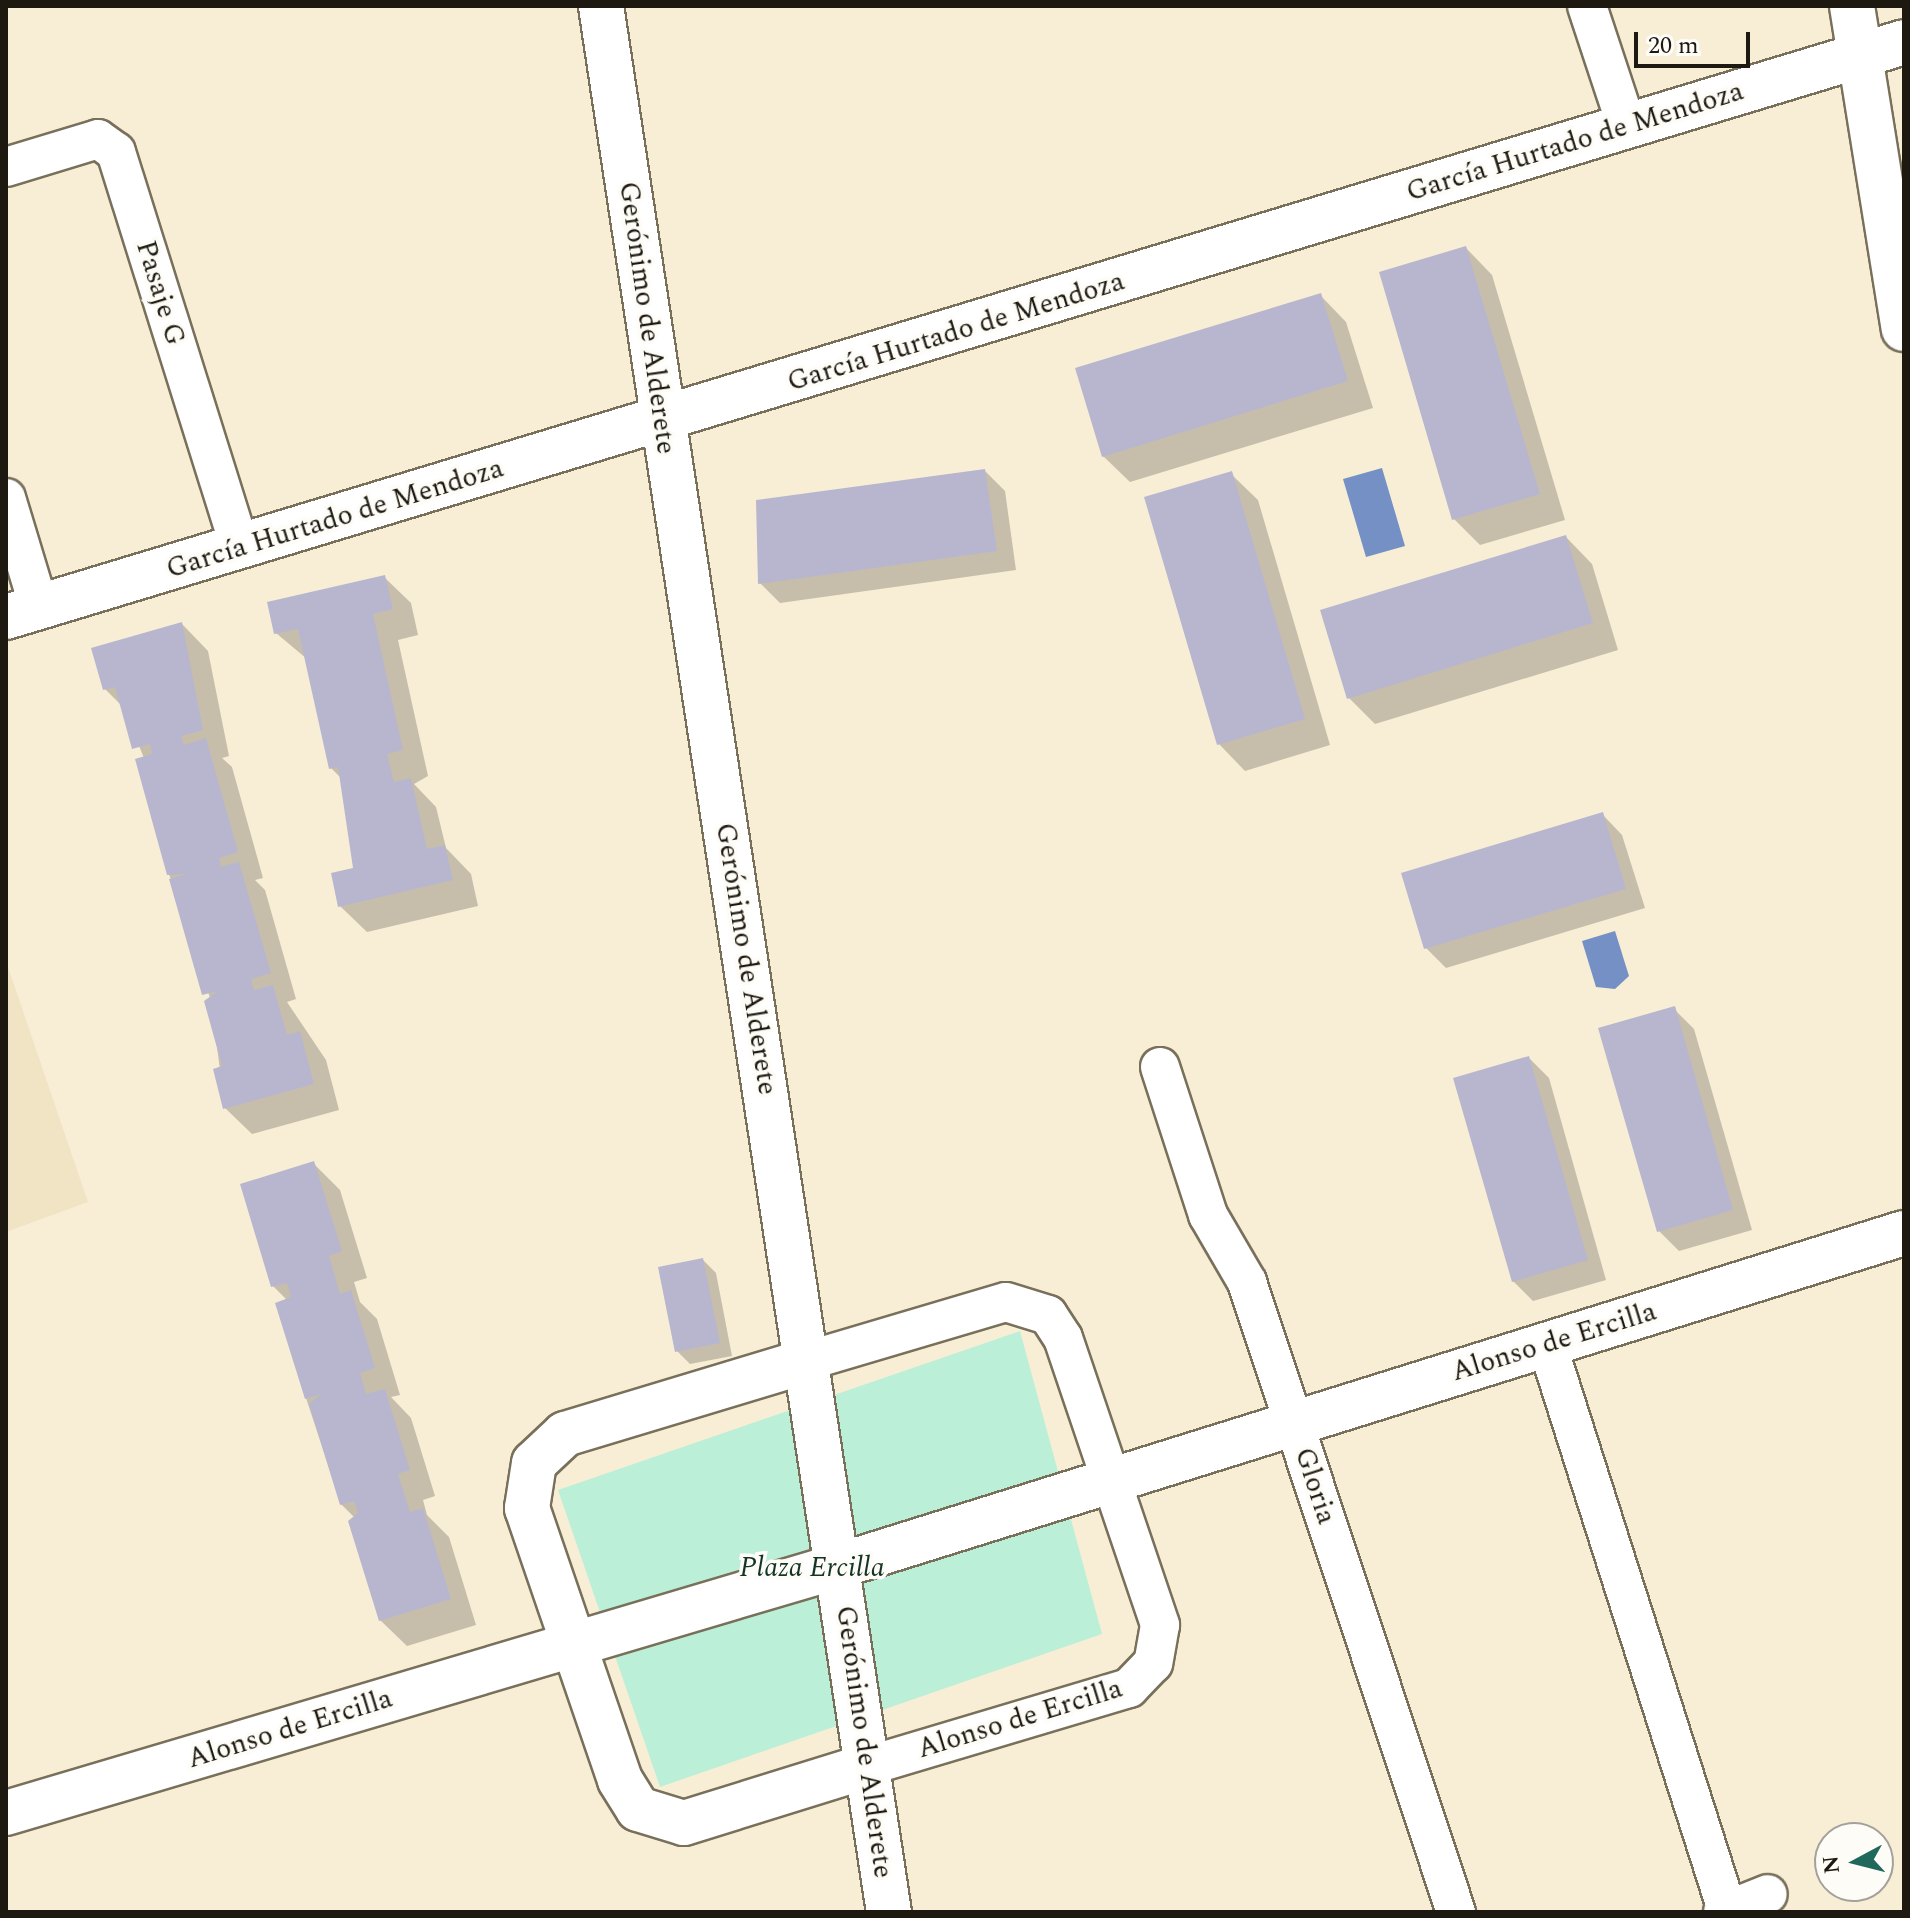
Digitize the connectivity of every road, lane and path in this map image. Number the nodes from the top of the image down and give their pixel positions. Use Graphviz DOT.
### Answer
graph roads {
  1 [pos="601,6"];
  2 [pos="1587,6"];
  3 [pos="1852,6"];
  4 [pos="1904,42"];
  5 [pos="1860,56"];
  6 [pos="1627,127"];
  7 [pos="6,167"];
  8 [pos="1904,329"];
  9 [pos="662,421"];
  10 [pos="6,498"];
  11 [pos="240,547"];
  12 [pos="22,612"];
  13 [pos="1160,1067"];
  14 [pos="1904,1233"];
  15 [pos="1547,1344"];
  16 [pos="810,1360"];
  17 [pos="1294,1423"];
  18 [pos="1113,1480"];
  19 [pos="838,1566"];
  20 [pos="574,1644"];
  21 [pos="867,1766"];
  22 [pos="6,1813"];
  23 [pos="1768,1894"];
  24 [pos="1725,1911"];
  25 [pos="889,1912"];
  26 [pos="1456,1912"];
  1 -- 9 [label="street, Gerónimo de Alderete"];
  2 -- 6 [label="street"];
  3 -- 5 [label="street"];
  4 -- 5 [label="street, García Hurtado de Mendoza"];
  5 -- 6 [label="street, García Hurtado de Mendoza"];
  5 -- 8 [label="street"];
  6 -- 9 [label="street, García Hurtado de Mendoza"];
  7 -- 11 [label="street, Pasaje G"];
  9 -- 11 [label="street, García Hurtado de Mendoza"];
  9 -- 16 [label="street, Gerónimo de Alderete"];
  10 -- 12 [label="street"];
  11 -- 12 [label="street, García Hurtado de Mendoza"];
  13 -- 17 [label="street, Gloria"];
  14 -- 15 [label="street, Alonso de Ercilla"];
  15 -- 17 [label="street, Alonso de Ercilla"];
  15 -- 24 [label="street"];
  16 -- 18 [label="street, Alonso de Ercilla"];
  16 -- 19 [label="street, Gerónimo de Alderete"];
  16 -- 20 [label="street, Alonso de Ercilla"];
  17 -- 18 [label="street, Alonso de Ercilla"];
  17 -- 26 [label="street, Gloria"];
  18 -- 19 [label="street, Alonso de Ercilla"];
  18 -- 21 [label="street, Alonso de Ercilla"];
  19 -- 20 [label="street, Alonso de Ercilla"];
  19 -- 21 [label="street, Gerónimo de Alderete"];
  20 -- 21 [label="street, Alonso de Ercilla"];
  20 -- 22 [label="street, Alonso de Ercilla"];
  21 -- 25 [label="street, Gerónimo de Alderete"];
  23 -- 24 [label="street"];
}
